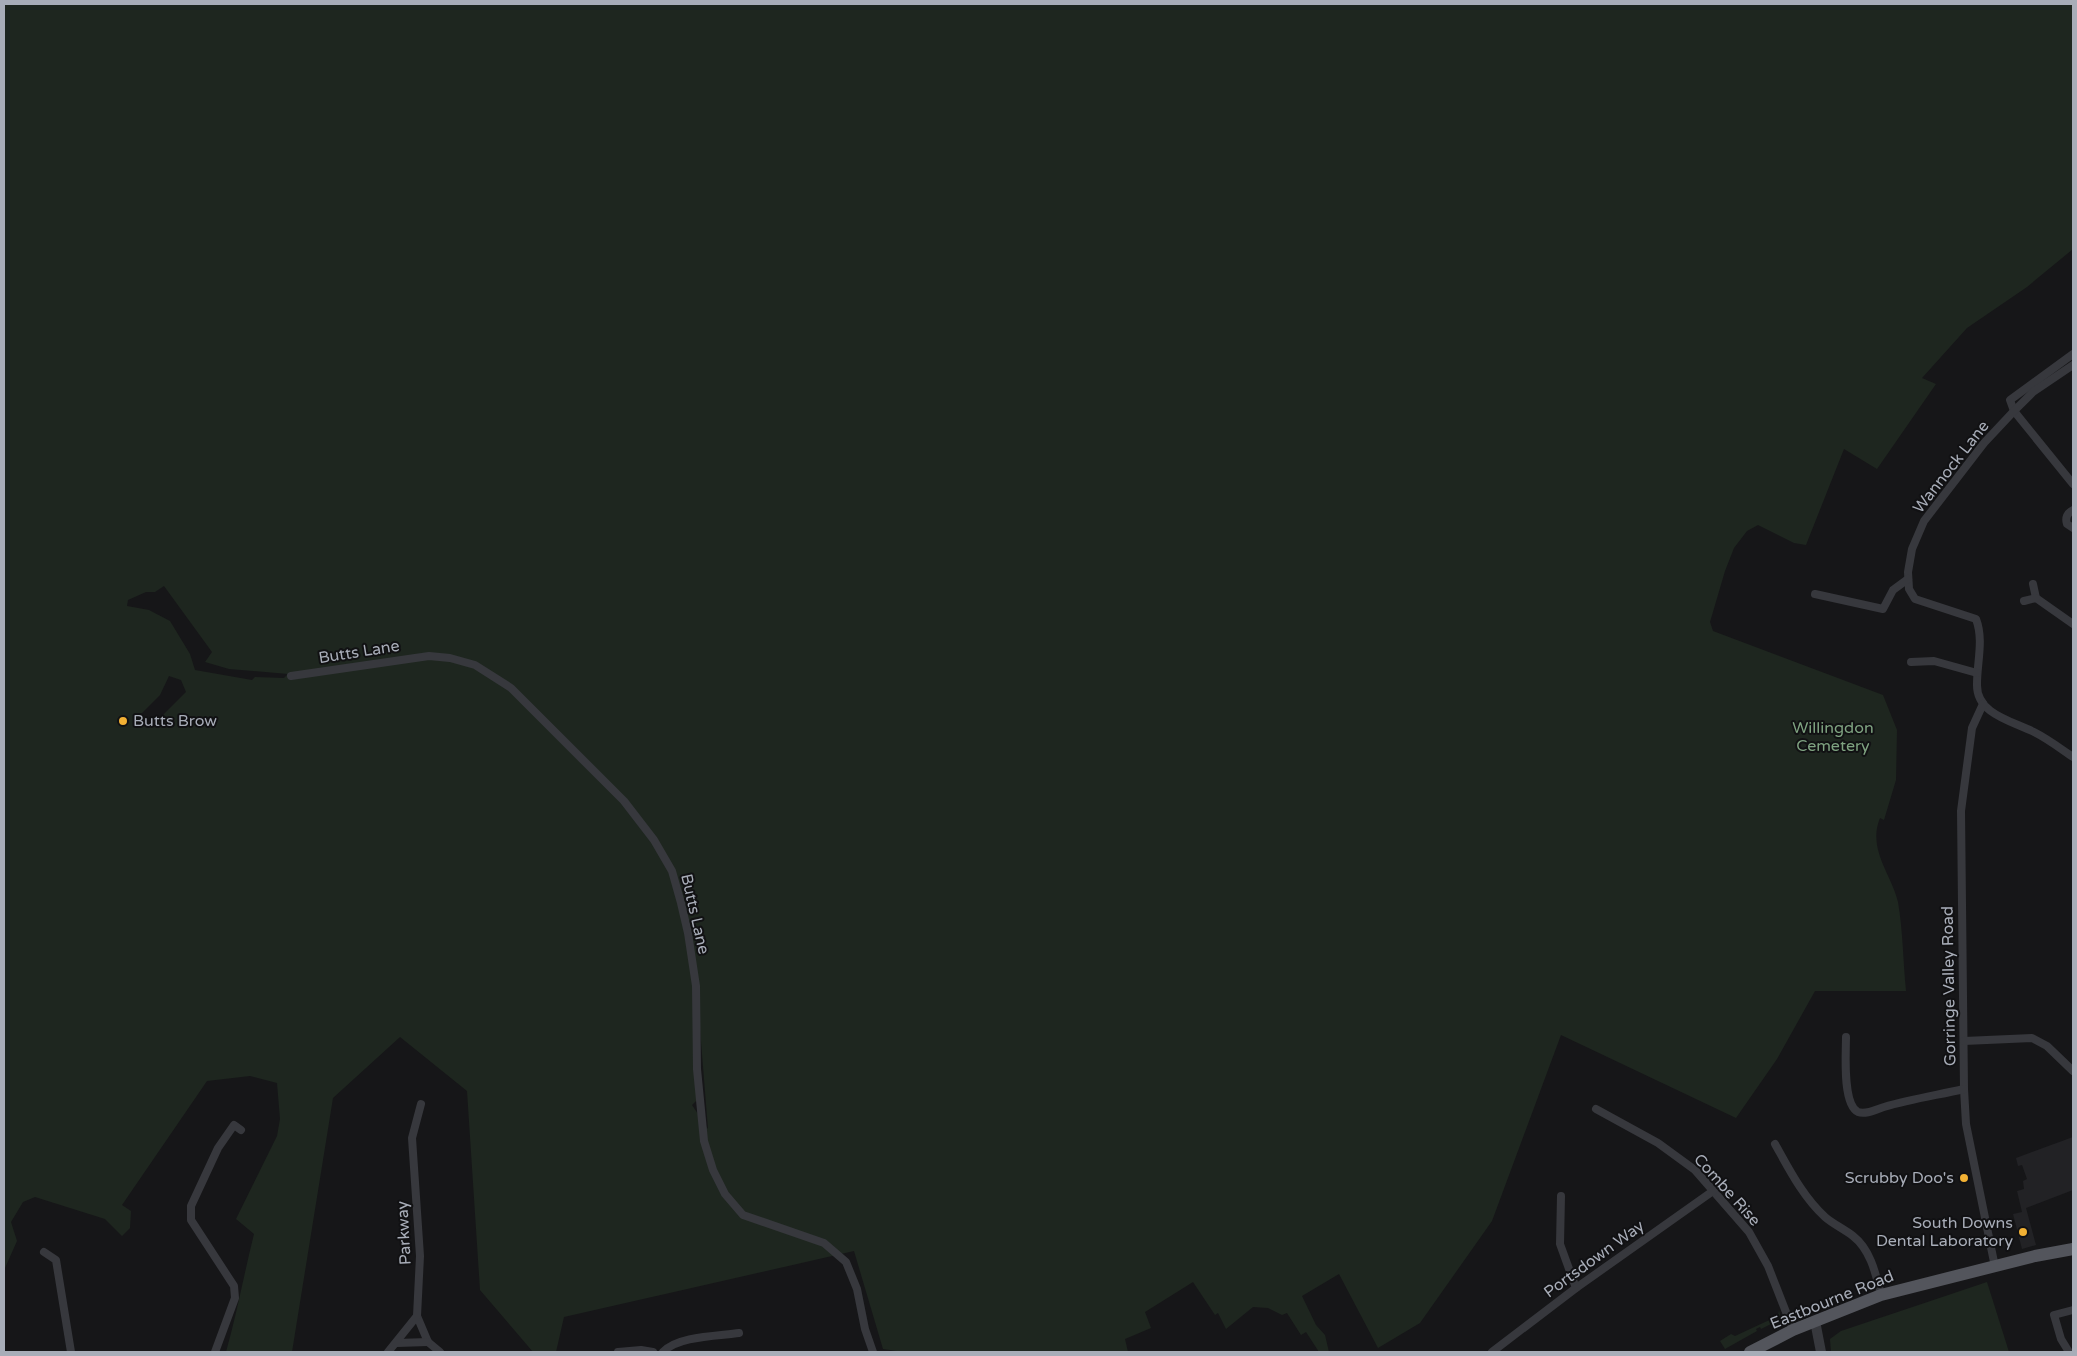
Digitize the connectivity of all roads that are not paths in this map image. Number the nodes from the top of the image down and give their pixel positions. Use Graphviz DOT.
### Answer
graph roads {
  1 [pos="2073,354"];
  2 [pos="2073,365"];
  3 [pos="2014,411"];
  4 [pos="2073,484"];
  5 [pos="2073,510"];
  6 [pos="2073,528"];
  7 [pos="1908,579"];
  8 [pos="2033,584"];
  9 [pos="1815,594"];
  10 [pos="2036,598"];
  11 [pos="2024,601"];
  12 [pos="2073,624"];
  13 [pos="1911,662"];
  14 [pos="1977,673"];
  15 [pos="291,676"];
  16 [pos="1983,704"];
  17 [pos="2073,757"];
  18 [pos="1846,1037"];
  19 [pos="1964,1041"];
  20 [pos="2073,1071"];
  21 [pos="1964,1089"];
  22 [pos="421,1104"];
  23 [pos="1596,1110"];
  24 [pos="241,1130"];
  25 [pos="1775,1144"];
  26 [pos="1713,1191"];
  27 [pos="1561,1196"];
  28 [pos="2073,1249"];
  29 [pos="44,1252"];
  30 [pos="64,1255"];
  31 [pos="56,1260"];
  32 [pos="1995,1267"];
  33 [pos="1576,1288"];
  34 [pos="1881,1295"];
  35 [pos="2073,1310"];
  36 [pos="417,1316"];
  37 [pos="1814,1320"];
  38 [pos="1793,1330"];
  39 [pos="739,1334"];
  40 [pos="428,1342"];
  41 [pos="398,1343"];
  42 [pos="71,1352"];
  43 [pos="214,1352"];
  44 [pos="388,1352"];
  45 [pos="440,1352"];
  46 [pos="618,1352"];
  47 [pos="653,1352"];
  48 [pos="662,1352"];
  49 [pos="873,1352"];
  50 [pos="1492,1352"];
  51 [pos="1750,1352"];
  52 [pos="1821,1352"];
  53 [pos="2069,1352"];
  1 -- 3 [label="street"];
  2 -- 3 [label="street, Wannock Lane"];
  3 -- 4 [label="street"];
  3 -- 7 [label="street, Wannock Lane"];
  5 -- 6 [label="street"];
  7 -- 9 [label="street"];
  7 -- 14 [label="street"];
  8 -- 10 [label="street"];
  10 -- 11 [label="street"];
  10 -- 12 [label="street"];
  13 -- 14 [label="street"];
  14 -- 16 [label="street"];
  15 -- 49 [label="street, Butts Lane"];
  16 -- 17 [label="street"];
  16 -- 19 [label="street, Gorringe Valley Road"];
  18 -- 21 [label="street"];
  19 -- 20 [label="street"];
  19 -- 21 [label="street, Gorringe Valley Road"];
  21 -- 32 [label="street, Gorringe Valley Road"];
  22 -- 36 [label="street, Parkway"];
  23 -- 26 [label="street, Combe Rise"];
  24 -- 43 [label="street"];
  25 -- 34 [label="street"];
  26 -- 33 [label="street, Portsdown Way"];
  26 -- 38 [label="street, Combe Rise"];
  27 -- 33 [label="street"];
  28 -- 32 [label="main road, Eastbourne Road"];
  29 -- 31 [label="street"];
  30 -- 31 [label="street"];
  31 -- 42 [label="street"];
  32 -- 34 [label="main road, Eastbourne Road"];
  33 -- 50 [label="street, Portsdown Way"];
  34 -- 37 [label="main road, Eastbourne Road"];
  35 -- 53 [label="street"];
  36 -- 40 [label="street"];
  36 -- 41 [label="street"];
  37 -- 38 [label="main road, Eastbourne Road"];
  37 -- 52 [label="street"];
  38 -- 51 [label="main road, Eastbourne Road"];
  39 -- 48 [label="street"];
  40 -- 41 [label="street"];
  40 -- 45 [label="street"];
  41 -- 44 [label="street"];
  46 -- 47 [label="street"];
}
